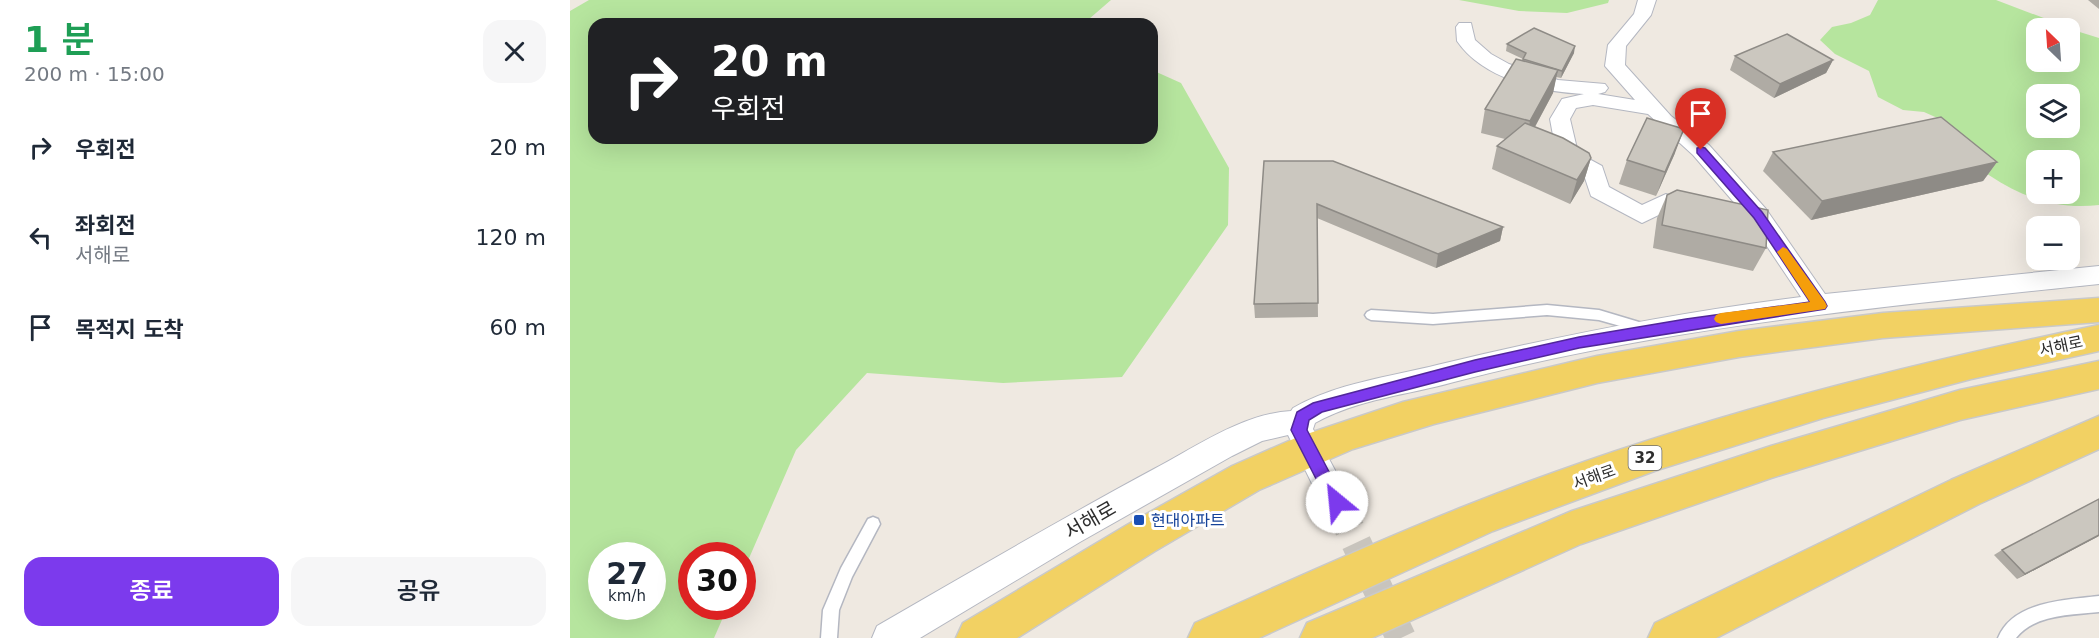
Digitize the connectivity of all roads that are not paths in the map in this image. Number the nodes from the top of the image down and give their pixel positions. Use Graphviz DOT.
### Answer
graph roads {
  1 [pos="1647,0"];
  2 [pos="1465,27"];
  3 [pos="1629,83"];
  4 [pos="1653,108"];
  5 [pos="1706,212"];
  6 [pos="2099,275"];
  7 [pos="1820,306"];
  8 [pos="2099,310"];
  9 [pos="1371,315"];
  10 [pos="1649,330"];
  11 [pos="2099,338"];
  12 [pos="2099,375"];
  13 [pos="2099,432"];
  14 [pos="1304,436"];
  15 [pos="1337,502"];
  16 [pos="873,524"];
  17 [pos="2099,604"];
  18 [pos="830,638"];
  19 [pos="889,638"];
  20 [pos="978,638"];
  21 [pos="1210,638"];
  22 [pos="1322,638"];
  23 [pos="1670,638"];
  24 [pos="2006,638"];
  1 -- 3 [label="street"];
  2 -- 3 [label="street"];
  3 -- 4 [label="street"];
  4 -- 5 [label="street"];
  4 -- 7 [label="street"];
  6 -- 7 [label="street"];
  7 -- 10 [label="street"];
  8 -- 14 [label="main road"];
  9 -- 10 [label="lane"];
  10 -- 14 [label="street"];
  11 -- 21 [label="main road, 서해로 / 32"];
  12 -- 22 [label="main road"];
  13 -- 23 [label="main road"];
  14 -- 15 [label="street"];
  14 -- 19 [label="street, 서해로"];
  14 -- 20 [label="main road"];
  16 -- 18 [label="lane"];
  17 -- 24 [label="lane"];
}
